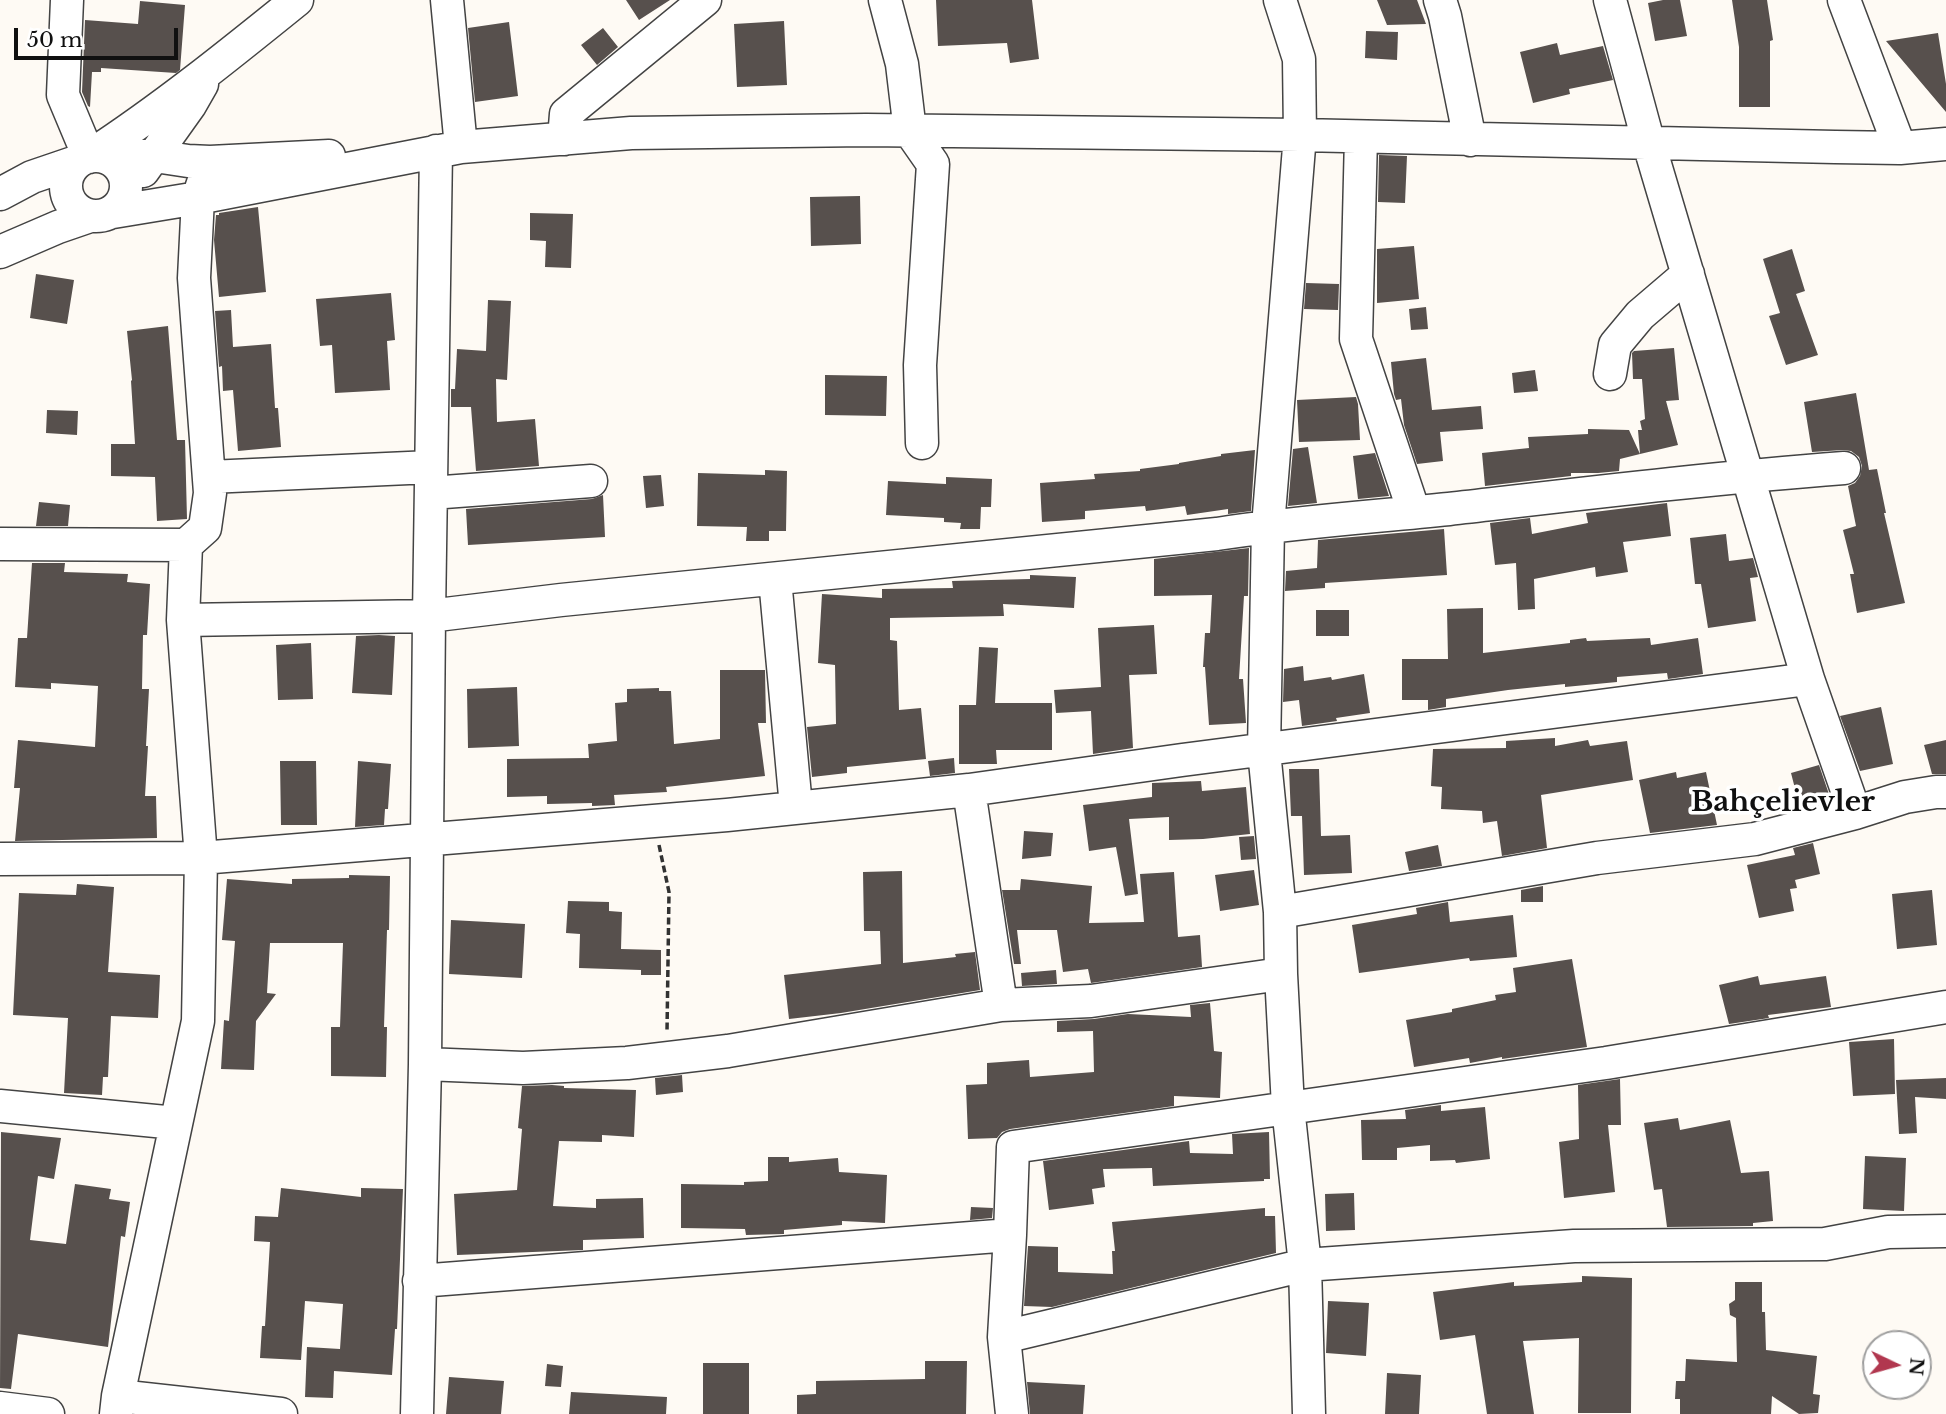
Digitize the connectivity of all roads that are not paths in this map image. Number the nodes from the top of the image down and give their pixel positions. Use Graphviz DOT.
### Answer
graph roads {
  1 [pos="67,0"];
  2 [pos="297,0"];
  3 [pos="447,0"];
  4 [pos="705,0"];
  5 [pos="885,0"];
  6 [pos="1280,0"];
  7 [pos="1440,0"];
  8 [pos="1610,0"];
  9 [pos="1844,0"];
  10 [pos="210,70"];
  11 [pos="910,131"];
  12 [pos="1300,135"];
  13 [pos="1361,137"];
  14 [pos="564,139"];
  15 [pos="1469,140"];
  16 [pos="1649,144"];
  17 [pos="1946,144"];
  18 [pos="1900,148"];
  19 [pos="449,149"];
  20 [pos="155,156"];
  21 [pos="90,157"];
  22 [pos="210,162"];
  23 [pos="0,194"];
  24 [pos="198,198"];
  25 [pos="109,207"];
  26 [pos="0,252"];
  27 [pos="1688,274"];
  28 [pos="1609,374"];
  29 [pos="922,443"];
  30 [pos="1844,468"];
  31 [pos="1748,475"];
  32 [pos="209,477"];
  33 [pos="431,480"];
  34 [pos="591,481"];
  35 [pos="1414,512"];
  36 [pos="1268,526"];
  37 [pos="0,544"];
  38 [pos="186,545"];
  39 [pos="775,579"];
  40 [pos="429,616"];
  41 [pos="183,620"];
  42 [pos="1808,679"];
  43 [pos="1264,751"];
  44 [pos="969,790"];
  45 [pos="1946,792"];
  46 [pos="796,807"];
  47 [pos="1854,813"];
  48 [pos="427,841"];
  49 [pos="201,858"];
  50 [pos="0,859"];
  51 [pos="1280,912"];
  52 [pos="1280,974"];
  53 [pos="1001,1005"];
  54 [pos="1946,1007"];
  55 [pos="425,1065"];
  56 [pos="0,1106"];
  57 [pos="1288,1107"];
  58 [pos="176,1123"];
  59 [pos="1946,1231"];
  60 [pos="1010,1234"];
  61 [pos="1305,1265"];
  62 [pos="419,1281"];
  63 [pos="1004,1337"];
  64 [pos="117,1405"];
  65 [pos="0,1408"];
  66 [pos="48,1414"];
  67 [pos="281,1414"];
  68 [pos="417,1414"];
  69 [pos="1012,1414"];
  70 [pos="1308,1414"];
  1 -- 21 [label="street"];
  2 -- 10 [label="street"];
  3 -- 19 [label="street"];
  4 -- 14 [label="street"];
  5 -- 11 [label="street"];
  6 -- 12 [label="street"];
  7 -- 15 [label="street"];
  8 -- 16 [label="street"];
  9 -- 18 [label="street"];
  10 -- 20 [label="street"];
  10 -- 21 [label="street"];
  11 -- 12 [label="street"];
  11 -- 14 [label="street"];
  11 -- 29 [label="street"];
  12 -- 13 [label="street"];
  12 -- 36 [label="street"];
  13 -- 15 [label="street"];
  13 -- 35 [label="street"];
  14 -- 19 [label="street"];
  15 -- 16 [label="street"];
  16 -- 18 [label="street"];
  16 -- 27 [label="street"];
  17 -- 18 [label="street"];
  19 -- 22 [label="street"];
  19 -- 24 [label="street"];
  19 -- 33 [label="street"];
  20 -- 21 [label="street"];
  20 -- 22 [label="street"];
  20 -- 25 [label="street"];
  21 -- 23 [label="street"];
  21 -- 25 [label="street"];
  21 -- 25 [label="street"];
  22 -- 24 [label="street"];
  24 -- 25 [label="street"];
  24 -- 32 [label="street"];
  25 -- 26 [label="street"];
  27 -- 28 [label="street"];
  27 -- 31 [label="street"];
  30 -- 31 [label="street"];
  31 -- 35 [label="street"];
  31 -- 42 [label="street"];
  32 -- 33 [label="street"];
  32 -- 38 [label="street"];
  33 -- 34 [label="street"];
  33 -- 40 [label="street"];
  35 -- 36 [label="street"];
  36 -- 39 [label="street"];
  36 -- 43 [label="street"];
  37 -- 38 [label="street"];
  38 -- 41 [label="street"];
  39 -- 40 [label="street"];
  39 -- 46 [label="street"];
  40 -- 41 [label="street"];
  40 -- 48 [label="street"];
  41 -- 49 [label="street"];
  42 -- 43 [label="street"];
  42 -- 47 [label="street"];
  43 -- 44 [label="street"];
  43 -- 51 [label="street"];
  44 -- 46 [label="street"];
  44 -- 53 [label="street"];
  45 -- 47 [label="street"];
  46 -- 48 [label="street"];
  47 -- 51 [label="street"];
  48 -- 49 [label="street"];
  48 -- 55 [label="street"];
  49 -- 50 [label="street"];
  49 -- 58 [label="street"];
  51 -- 52 [label="street"];
  52 -- 53 [label="street"];
  52 -- 57 [label="street"];
  53 -- 55 [label="street"];
  54 -- 57 [label="street"];
  55 -- 62 [label="street"];
  56 -- 58 [label="street"];
  57 -- 60 [label="street"];
  57 -- 61 [label="street"];
  58 -- 64 [label="street"];
  59 -- 61 [label="street"];
  60 -- 62 [label="street"];
  60 -- 63 [label="street"];
  61 -- 63 [label="street"];
  61 -- 70 [label="street"];
  62 -- 68 [label="street"];
  63 -- 69 [label="street"];
  64 -- 67 [label="street"];
  65 -- 66 [label="street"];
}
